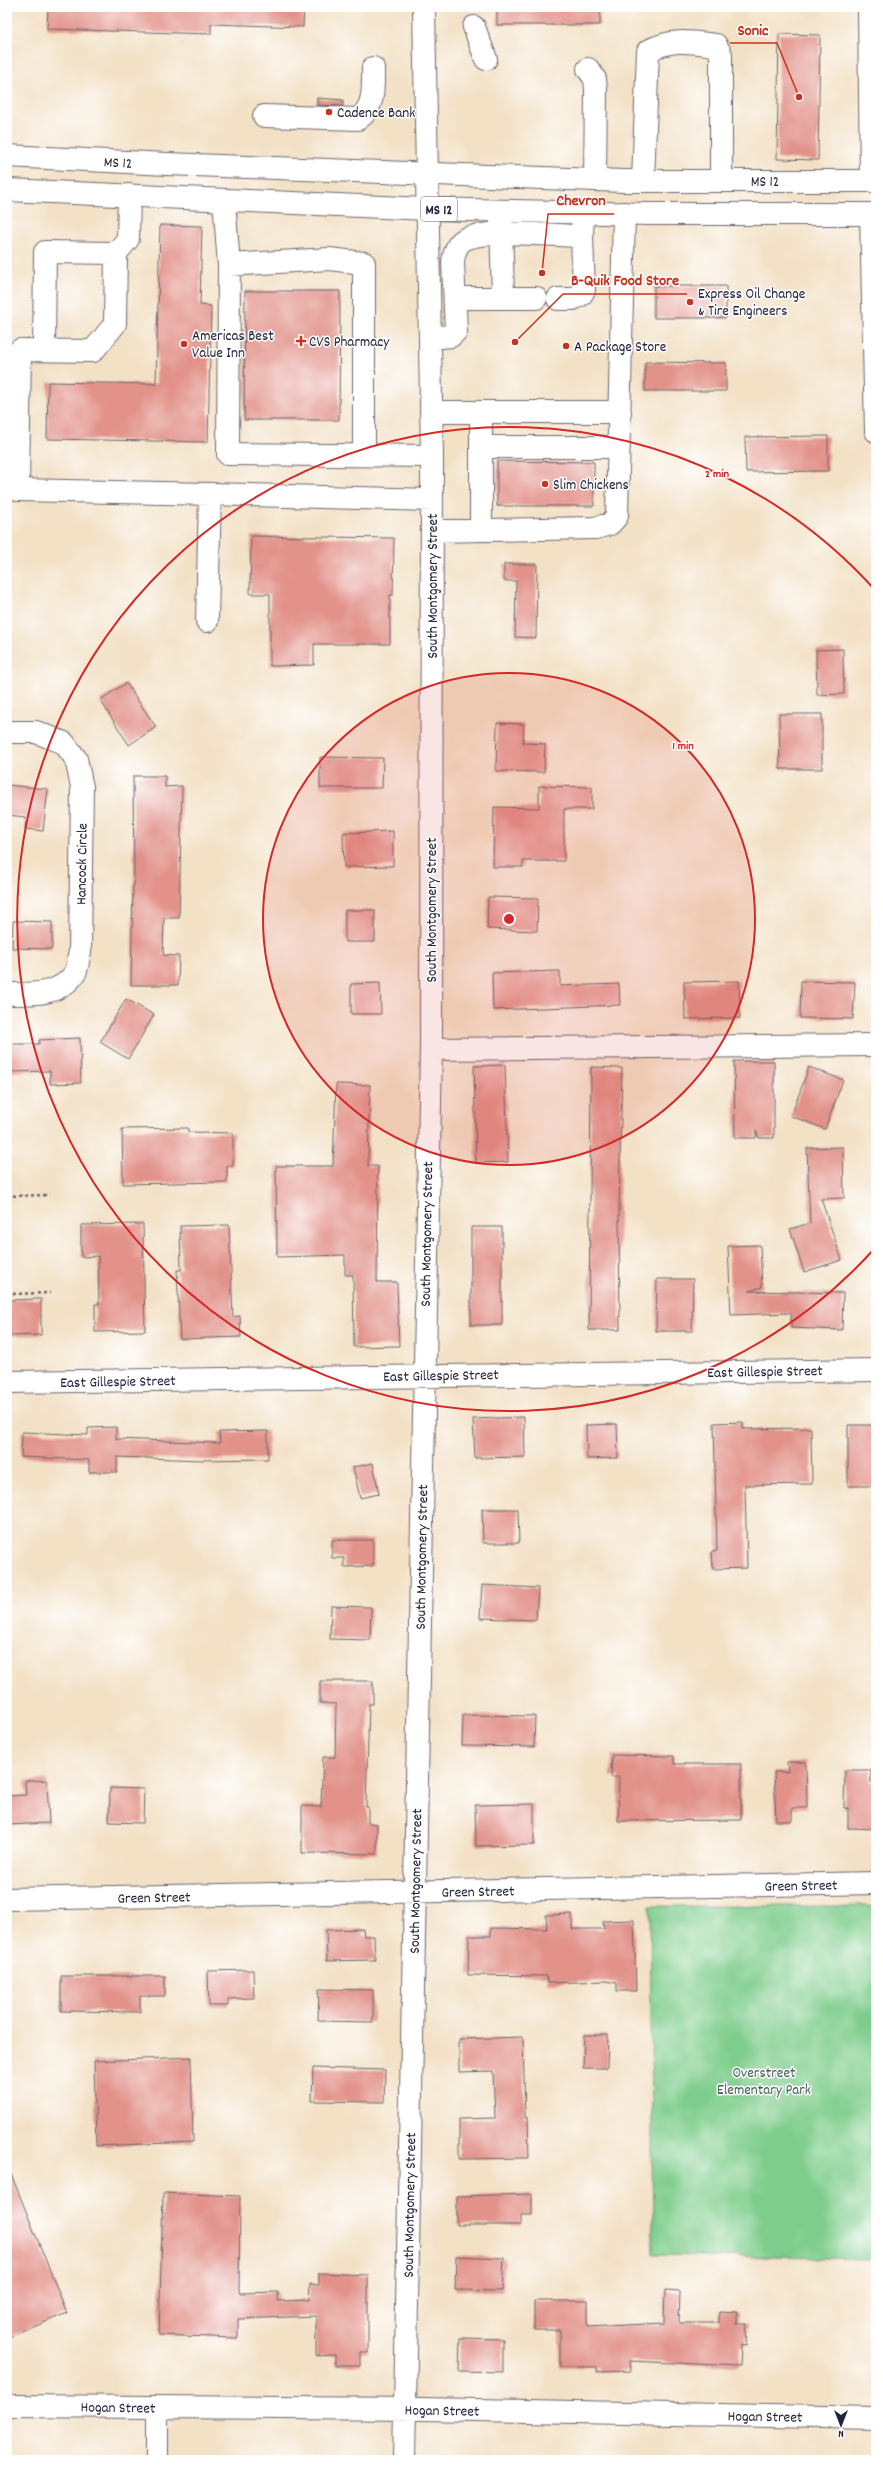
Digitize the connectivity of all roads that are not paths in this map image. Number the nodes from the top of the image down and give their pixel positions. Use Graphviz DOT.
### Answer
graph roads {
  1 [pos="424,7"];
  2 [pos="869,7"];
  3 [pos="474,27"];
  4 [pos="486,59"];
  5 [pos="373,68"];
  6 [pos="588,69"];
  7 [pos="264,116"];
  8 [pos="7,156"];
  9 [pos="427,174"];
  10 [pos="595,180"];
  11 [pos="643,181"];
  12 [pos="721,181"];
  13 [pos="873,181"];
  14 [pos="7,190"];
  15 [pos="129,195"];
  16 [pos="224,201"];
  17 [pos="427,209"];
  18 [pos="501,210"];
  19 [pos="583,212"];
  20 [pos="624,213"];
  21 [pos="874,214"];
  22 [pos="502,235"];
  23 [pos="582,236"];
  24 [pos="116,253"];
  25 [pos="230,265"];
  26 [pos="429,282"];
  27 [pos="454,290"];
  28 [pos="503,298"];
  29 [pos="536,298"];
  30 [pos="558,299"];
  31 [pos="430,338"];
  32 [pos="44,350"];
  33 [pos="431,412"];
  34 [pos="482,412"];
  35 [pos="620,412"];
  36 [pos="876,430"];
  37 [pos="481,447"];
  38 [pos="619,447"];
  39 [pos="364,455"];
  40 [pos="432,456"];
  41 [pos="210,494"];
  42 [pos="432,500"];
  43 [pos="481,530"];
  44 [pos="432,531"];
  45 [pos="208,620"];
  46 [pos="7,732"];
  47 [pos="7,994"];
  48 [pos="876,1045"];
  49 [pos="431,1049"];
  50 [pos="876,1370"];
  51 [pos="423,1375"];
  52 [pos="7,1382"];
  53 [pos="876,1883"];
  54 [pos="415,1892"];
  55 [pos="7,1899"];
  56 [pos="7,2406"];
  57 [pos="157,2407"];
  58 [pos="404,2409"];
  59 [pos="876,2418"];
  60 [pos="156,2460"];
  61 [pos="404,2460"];
  1 -- 9 [label="street, South Montgomery Street"];
  2 -- 13 [label="street"];
  3 -- 4 [label="street"];
  5 -- 7 [label="street"];
  6 -- 10 [label="street"];
  8 -- 9 [label="street, MS 12 / MS 12"];
  9 -- 10 [label="street, MS 12 / MS 12"];
  9 -- 17 [label="street, South Montgomery Street"];
  10 -- 11 [label="street, MS 12 / MS 12"];
  11 -- 12 [label="street, MS 12 / MS 12"];
  11 -- 12 [label="street"];
  12 -- 13 [label="street, MS 12 / MS 12"];
  14 -- 15 [label="street, MS 12"];
  15 -- 16 [label="street, MS 12"];
  15 -- 24 [label="street"];
  16 -- 17 [label="street, MS 12"];
  16 -- 25 [label="street"];
  17 -- 18 [label="street, MS 12"];
  17 -- 26 [label="street, South Montgomery Street"];
  18 -- 19 [label="street, MS 12"];
  18 -- 22 [label="street"];
  19 -- 20 [label="street, MS 12"];
  19 -- 23 [label="street"];
  20 -- 21 [label="street, MS 12"];
  20 -- 35 [label="street"];
  21 -- 36 [label="street"];
  22 -- 23 [label="street"];
  22 -- 27 [label="street"];
  22 -- 28 [label="street"];
  23 -- 30 [label="street"];
  24 -- 32 [label="street"];
  24 -- 32 [label="street"];
  25 -- 39 [label="street"];
  25 -- 39 [label="street"];
  26 -- 27 [label="street"];
  26 -- 31 [label="street, South Montgomery Street"];
  27 -- 28 [label="street"];
  27 -- 31 [label="street"];
  28 -- 29 [label="street"];
  31 -- 33 [label="street, South Montgomery Street"];
  32 -- 41 [label="street"];
  33 -- 34 [label="street"];
  33 -- 40 [label="street, South Montgomery Street"];
  34 -- 35 [label="street"];
  34 -- 37 [label="street"];
  35 -- 38 [label="street"];
  37 -- 38 [label="street"];
  37 -- 43 [label="street"];
  38 -- 43 [label="street"];
  39 -- 40 [label="street"];
  40 -- 42 [label="street, South Montgomery Street"];
  41 -- 42 [label="street"];
  41 -- 45 [label="street"];
  42 -- 44 [label="street, South Montgomery Street"];
  43 -- 44 [label="street"];
  44 -- 49 [label="street, South Montgomery Street"];
  46 -- 47 [label="street, Hancock Circle"];
  48 -- 49 [label="street"];
  49 -- 51 [label="street, South Montgomery Street"];
  50 -- 51 [label="street, East Gillespie Street"];
  51 -- 52 [label="street, East Gillespie Street"];
  51 -- 54 [label="street, South Montgomery Street"];
  53 -- 54 [label="street, Green Street"];
  54 -- 55 [label="street, Green Street"];
  54 -- 58 [label="street, South Montgomery Street"];
  56 -- 57 [label="street, Hogan Street"];
  57 -- 58 [label="street, Hogan Street"];
  57 -- 60 [label="street"];
  58 -- 59 [label="street, Hogan Street"];
  58 -- 61 [label="street, South Montgomery Street"];
}
